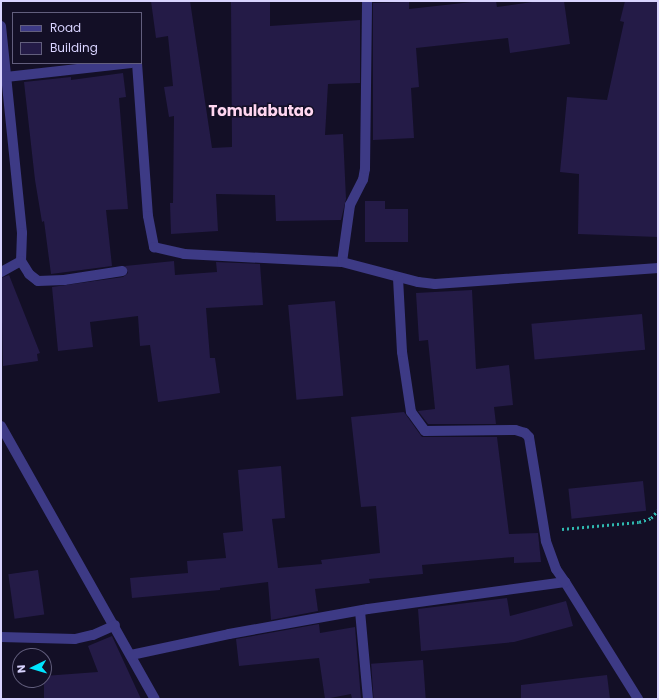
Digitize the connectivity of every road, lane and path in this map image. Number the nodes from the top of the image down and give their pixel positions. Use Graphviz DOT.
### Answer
graph roads {
  1 [pos="367,1"];
  2 [pos="1,26"];
  3 [pos="122,64"];
  4 [pos="137,64"];
  5 [pos="6,77"];
  6 [pos="21,261"];
  7 [pos="342,262"];
  8 [pos="658,268"];
  9 [pos="122,271"];
  10 [pos="1,272"];
  11 [pos="398,278"];
  12 [pos="1,426"];
  13 [pos="658,510"];
  14 [pos="546,530"];
  15 [pos="565,582"];
  16 [pos="360,611"];
  17 [pos="115,625"];
  18 [pos="1,637"];
  19 [pos="131,656"];
  20 [pos="155,699"];
  21 [pos="368,699"];
  22 [pos="638,699"];
  1 -- 7 [label="street"];
  2 -- 5 [label="street"];
  3 -- 5 [label="street"];
  4 -- 7 [label="street"];
  5 -- 6 [label="street"];
  6 -- 9 [label="street"];
  6 -- 10 [label="street"];
  7 -- 11 [label="street"];
  8 -- 11 [label="street"];
  11 -- 14 [label="street"];
  12 -- 17 [label="street"];
  13 -- 14 [label="path"];
  14 -- 15 [label="street"];
  15 -- 16 [label="street"];
  15 -- 22 [label="street"];
  16 -- 19 [label="street"];
  16 -- 21 [label="street"];
  17 -- 18 [label="street"];
  17 -- 19 [label="street"];
  19 -- 20 [label="street"];
}
